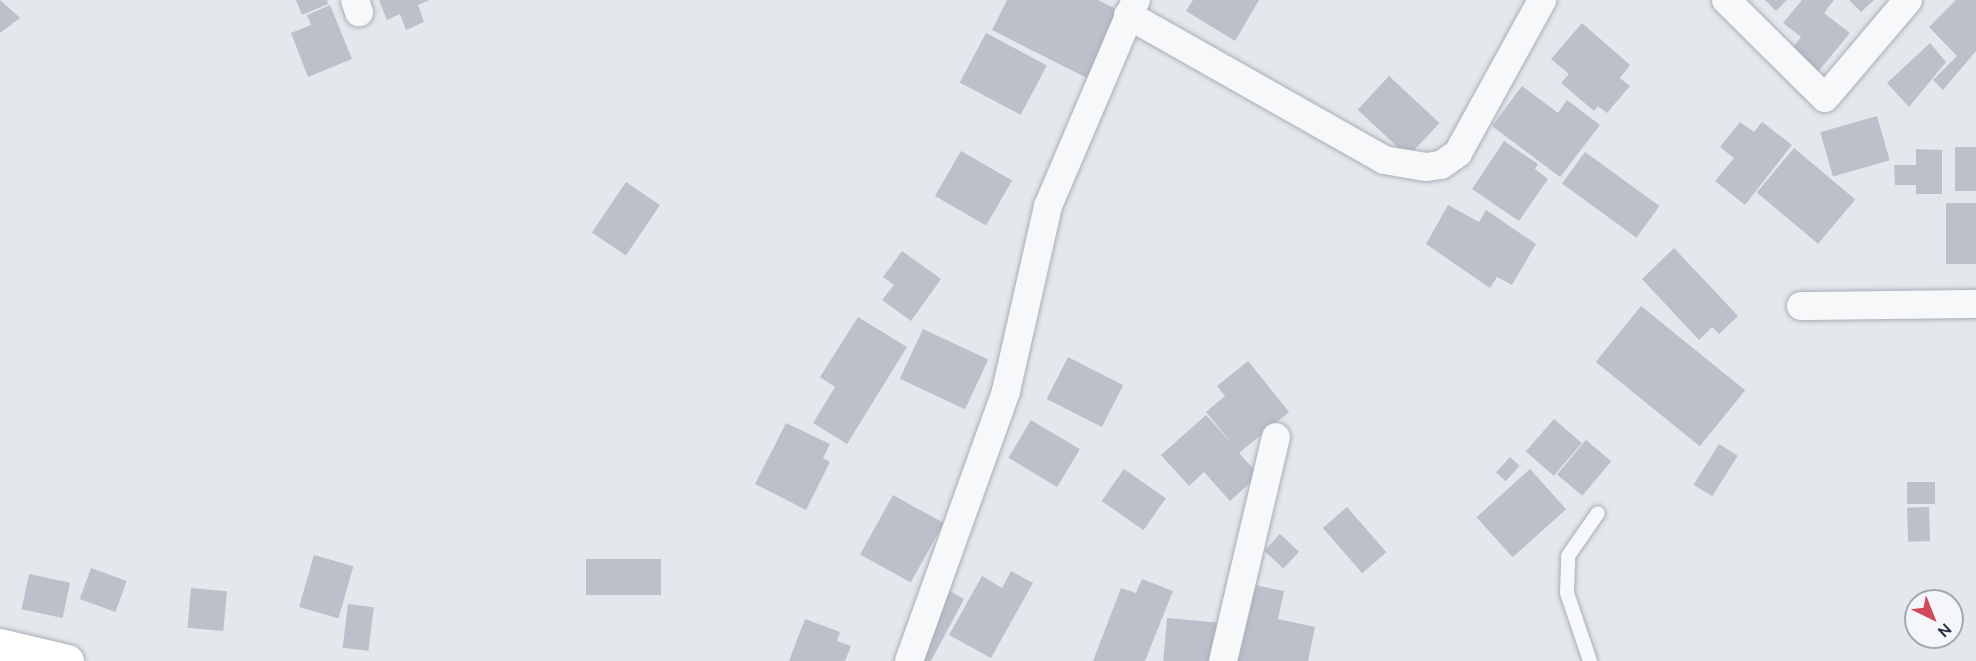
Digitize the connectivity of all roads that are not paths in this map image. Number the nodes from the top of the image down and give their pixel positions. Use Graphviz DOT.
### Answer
graph roads {
  1 [pos="1542,0"];
  2 [pos="1726,0"];
  3 [pos="1908,0"];
  4 [pos="1132,8"];
  5 [pos="1976,304"];
  6 [pos="1801,306"];
  7 [pos="1276,436"];
  8 [pos="1598,513"];
  9 [pos="0,645"];
  10 [pos="60,661"];
  11 [pos="909,661"];
  12 [pos="1223,661"];
  13 [pos="1590,661"];
  1 -- 4 [label="street"];
  2 -- 3 [label="street"];
  4 -- 11 [label="street"];
  5 -- 6 [label="street"];
  7 -- 12 [label="street"];
  8 -- 13 [label="lane"];
  9 -- 10 [label="highway"];
}
